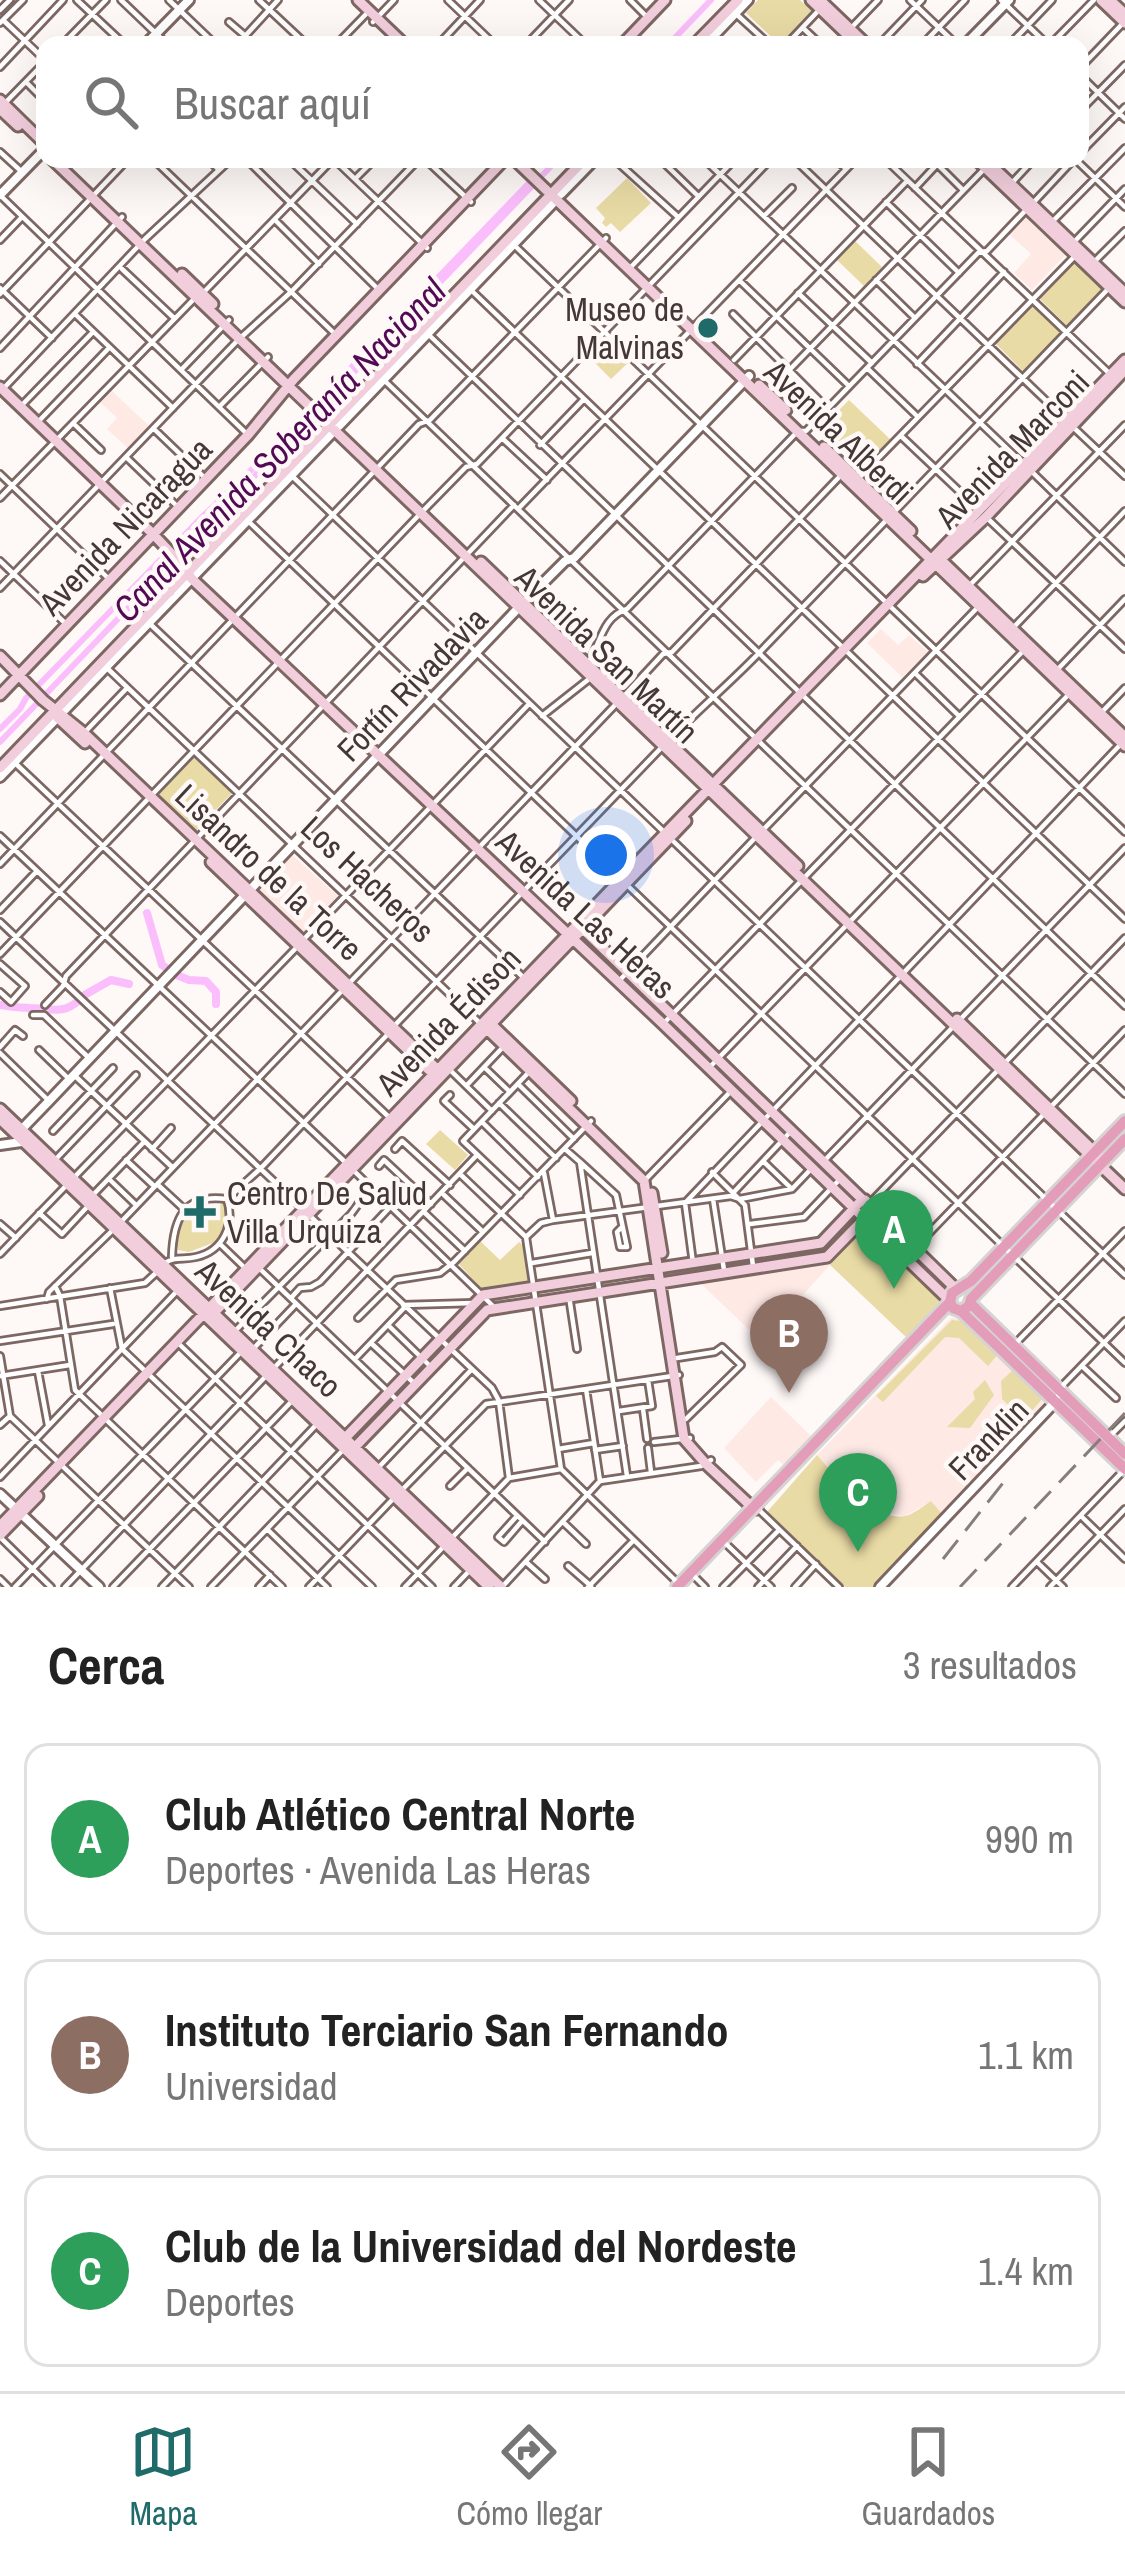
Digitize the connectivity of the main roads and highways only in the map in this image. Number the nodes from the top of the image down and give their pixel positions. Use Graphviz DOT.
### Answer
graph roads {
  1 [pos="354,0"];
  2 [pos="661,0"];
  3 [pos="1097,0"];
  4 [pos="1110,0"];
  5 [pos="822,3"];
  6 [pos="735,7"];
  7 [pos="1125,20"];
  8 [pos="389,36"];
  9 [pos="627,36"];
  10 [pos="704,36"];
  11 [pos="851,36"];
  12 [pos="1,105"];
  13 [pos="36,139"];
  14 [pos="66,168"];
  15 [pos="503,168"];
  16 [pos="524,168"];
  17 [pos="575,168"];
  18 [pos="992,168"];
  19 [pos="550,190"];
  20 [pos="1112,285"];
  21 [pos="1125,293"];
  22 [pos="1125,302"];
  23 [pos="694,326"];
  24 [pos="1125,360"];
  25 [pos="1125,370"];
  26 [pos="747,378"];
  27 [pos="1118,381"];
  28 [pos="291,386"];
  29 [pos="1,390"];
  30 [pos="334,426"];
  31 [pos="802,431"];
  32 [pos="272,485"];
  33 [pos="250,517"];
  34 [pos="153,534"];
  35 [pos="936,560"];
  36 [pos="187,570"];
  37 [pos="981,603"];
  38 [pos="145,627"];
  39 [pos="1027,647"];
  40 [pos="114,649"];
  41 [pos="0,656"];
  42 [pos="23,680"];
  43 [pos="1072,690"];
  44 [pos="0,695"];
  45 [pos="54,710"];
  46 [pos="1124,741"];
  47 [pos="0,768"];
  48 [pos="713,789"];
  49 [pos="574,932"];
  50 [pos="487,1025"];
  51 [pos="441,1074"];
  52 [pos="0,1109"];
  53 [pos="0,1119"];
  54 [pos="1125,1130"];
  55 [pos="25,1137"];
  56 [pos="1097,1158"];
  57 [pos="70,1182"];
  58 [pos="1125,1185"];
  59 [pos="863,1209"];
  60 [pos="1008,1251"];
  61 [pos="661,1268"];
  62 [pos="663,1282"];
  63 [pos="963,1298"];
  64 [pos="209,1313"];
  65 [pos="248,1349"];
  66 [pos="427,1363"];
  67 [pos="676,1375"];
  68 [pos="349,1444"];
  69 [pos="1125,1464"];
  70 [pos="399,1493"];
  71 [pos="756,1507"];
  72 [pos="0,1533"];
  73 [pos="448,1542"];
  74 [pos="681,1586"];
  75 [pos="489,1587"];
  76 [pos="502,1587"];
  1 -- 8 [label="main road"];
  2 -- 9 [label="main road"];
  3 -- 7 [label="main road"];
  4 -- 7 [label="main road"];
  5 -- 11 [label="main road"];
  6 -- 10 [label="main road"];
  12 -- 13 [label="main road, Avenida San Martín"];
  14 -- 28 [label="main road, Avenida San Martín"];
  15 -- 28 [label="main road, Avenida Nicaragua"];
  16 -- 19 [label="main road, Avenida Alberdi"];
  17 -- 19 [label="main road"];
  18 -- 20 [label="main road"];
  19 -- 23 [label="main road, Avenida Alberdi"];
  19 -- 30 [label="main road"];
  20 -- 21 [label="main road"];
  20 -- 22 [label="main road"];
  23 -- 26 [label="main road, Avenida Alberdi"];
  23 -- 26 [label="main road, Avenida Alberdi"];
  24 -- 27 [label="main road, Avenida Marconi"];
  25 -- 27 [label="main road, Avenida Marconi"];
  26 -- 31 [label="main road, Avenida Alberdi"];
  26 -- 31 [label="main road, Avenida Alberdi"];
  27 -- 35 [label="main road, Avenida Marconi"];
  28 -- 30 [label="main road, Avenida San Martín"];
  28 -- 34 [label="main road, Avenida Nicaragua"];
  29 -- 34 [label="main road, Avenida Las Heras"];
  30 -- 32 [label="main road"];
  30 -- 48 [label="main road, Avenida San Martín"];
  31 -- 35 [label="main road, Avenida Alberdi"];
  32 -- 33 [label="main road"];
  32 -- 36 [label="main road"];
  34 -- 36 [label="main road, Avenida Las Heras"];
  34 -- 42 [label="main road, Avenida Nicaragua"];
  35 -- 37 [label="main road, Avenida Alberdi"];
  35 -- 37 [label="main road, Avenida Alberdi"];
  35 -- 48 [label="main road, Avenida Édison"];
  36 -- 40 [label="main road"];
  36 -- 49 [label="main road, Avenida Las Heras"];
  37 -- 39 [label="main road, Avenida Alberdi"];
  37 -- 39 [label="main road, Avenida Alberdi"];
  38 -- 40 [label="main road"];
  39 -- 43 [label="main road, Avenida Alberdi"];
  39 -- 43 [label="main road, Avenida Alberdi"];
  40 -- 45 [label="main road"];
  41 -- 42 [label="main road, Lisandro de la Torre"];
  42 -- 44 [label="main road, Avenida Nicaragua"];
  42 -- 45 [label="main road, Lisandro de la Torre"];
  43 -- 46 [label="main road, Avenida Alberdi"];
  43 -- 46 [label="main road, Avenida Alberdi"];
  45 -- 47 [label="main road"];
  45 -- 51 [label="main road, Lisandro de la Torre"];
  48 -- 49 [label="main road, Avenida Édison"];
  48 -- 56 [label="main road, Avenida San Martín"];
  49 -- 50 [label="main road, Avenida Édison"];
  49 -- 59 [label="main road, Avenida Las Heras"];
  49 -- 59 [label="main road, Avenida Las Heras"];
  50 -- 51 [label="main road, Avenida Édison"];
  50 -- 61 [label="main road, Los Hacheros"];
  51 -- 64 [label="main road, Avenida Édison"];
  52 -- 55 [label="main road, Avenida Chaco"];
  53 -- 55 [label="main road, Avenida Chaco"];
  54 -- 56 [label="main road"];
  55 -- 57 [label="main road, Avenida Chaco"];
  55 -- 57 [label="main road, Avenida Chaco"];
  56 -- 58 [label="main road, Avenida San Martín"];
  56 -- 60 [label="main road"];
  57 -- 64 [label="main road, Avenida Chaco"];
  59 -- 61 [label="main road"];
  59 -- 62 [label="main road"];
  59 -- 63 [label="main road, Avenida Las Heras"];
  59 -- 63 [label="main road, Avenida Las Heras"];
  60 -- 63 [label="main road"];
  60 -- 63 [label="main road"];
  61 -- 62 [label="main road"];
  61 -- 66 [label="main road"];
  62 -- 66 [label="main road"];
  62 -- 67 [label="main road"];
  62 -- 67 [label="main road"];
  63 -- 69 [label="main road, Avenida Las Heras"];
  63 -- 71 [label="main road"];
  64 -- 65 [label="main road, Avenida Chaco"];
  64 -- 65 [label="main road, Avenida Chaco"];
  64 -- 72 [label="main road, Avenida Édison"];
  65 -- 68 [label="main road, Avenida Chaco"];
  66 -- 68 [label="main road"];
  67 -- 71 [label="main road"];
  68 -- 70 [label="main road, Avenida Chaco"];
  68 -- 70 [label="main road, Avenida Chaco"];
  70 -- 73 [label="main road, Avenida Chaco"];
  71 -- 74 [label="main road"];
  73 -- 75 [label="main road, Avenida Chaco"];
  73 -- 76 [label="main road, Avenida Chaco"];
}
